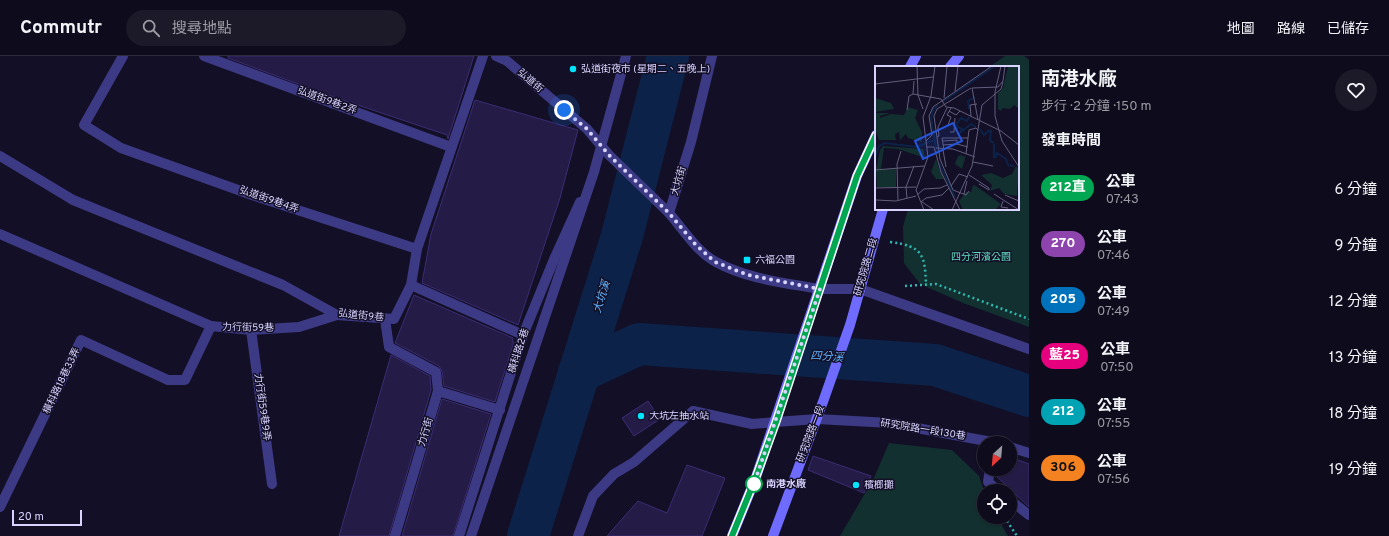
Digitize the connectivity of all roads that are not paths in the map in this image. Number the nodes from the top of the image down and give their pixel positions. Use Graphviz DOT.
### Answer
graph roads {
  1 [pos="123,56"];
  2 [pos="204,56"];
  3 [pos="483,56"];
  4 [pos="496,56"];
  5 [pos="626,56"];
  6 [pos="712,56"];
  7 [pos="916,56"];
  8 [pos="959,56"];
  9 [pos="508,59"];
  10 [pos="911,66"];
  11 [pos="951,66"];
  12 [pos="875,137"];
  13 [pos="602,145"];
  14 [pos="451,147"];
  15 [pos="0,156"];
  16 [pos="594,172"];
  17 [pos="883,210"];
  18 [pos="669,213"];
  19 [pos="0,234"];
  20 [pos="417,249"];
  21 [pos="411,285"];
  22 [pos="820,289"];
  23 [pos="860,289"];
  24 [pos="337,315"];
  25 [pos="385,319"];
  26 [pos="211,326"];
  27 [pos="251,330"];
  28 [pos="523,335"];
  29 [pos="1029,349"];
  30 [pos="168,380"];
  31 [pos="438,391"];
  32 [pos="824,400"];
  33 [pos="500,410"];
  34 [pos="817,419"];
  35 [pos="776,422"];
  36 [pos="977,439"];
  37 [pos="1017,449"];
  38 [pos="1029,453"];
  39 [pos="272,484"];
  40 [pos="1017,506"];
  41 [pos="0,507"];
  42 [pos="1029,515"];
  43 [pos="395,536"];
  44 [pos="459,536"];
  45 [pos="471,536"];
  46 [pos="578,536"];
  47 [pos="732,536"];
  48 [pos="773,536"];
  1 -- 20 [label="street, 弘道街9巷4弄"];
  2 -- 14 [label="street, 弘道街9巷2弄"];
  3 -- 14 [label="street, 弘道街9巷"];
  4 -- 9 [label="street, 弘道街"];
  5 -- 13 [label="street"];
  6 -- 18 [label="street, 大坑街"];
  7 -- 10 [label="main road"];
  8 -- 11 [label="main road"];
  9 -- 13 [label="street, 弘道街"];
  12 -- 22 [label="main road"];
  13 -- 16 [label="street"];
  13 -- 18 [label="street, 弘道街"];
  14 -- 20 [label="street, 弘道街9巷"];
  15 -- 24 [label="street, 弘道街9巷"];
  16 -- 28 [label="street, 橫科路2巷"];
  16 -- 45 [label="street"];
  17 -- 23 [label="main road, 研究院路二段"];
  18 -- 22 [label="street"];
  19 -- 26 [label="street"];
  20 -- 21 [label="street, 弘道街9巷"];
  21 -- 25 [label="street, 弘道街9巷"];
  21 -- 28 [label="street"];
  22 -- 23 [label="street"];
  22 -- 35 [label="main road"];
  23 -- 29 [label="street"];
  23 -- 32 [label="main road, 研究院路二段"];
  24 -- 25 [label="street, 弘道街9巷"];
  24 -- 27 [label="street, 力行街59巷"];
  25 -- 31 [label="street"];
  26 -- 27 [label="street, 力行街59巷"];
  26 -- 30 [label="street, 力行街59巷"];
  27 -- 39 [label="street, 力行街59巷9弄"];
  28 -- 33 [label="street, 橫科路2巷"];
  30 -- 41 [label="street, 橫科路18巷33弄"];
  31 -- 33 [label="street"];
  31 -- 43 [label="street, 力行街"];
  32 -- 34 [label="main road, 研究院路一段"];
  33 -- 44 [label="street, 橫科路2巷"];
  34 -- 35 [label="street, 研究院路一段130巷"];
  34 -- 36 [label="street, 研究院路一段130巷"];
  34 -- 48 [label="main road, 研究院路一段"];
  35 -- 46 [label="street, 研究院路一段130巷"];
  35 -- 47 [label="main road"];
  37 -- 38 [label="street"];
  40 -- 42 [label="street"];
}
